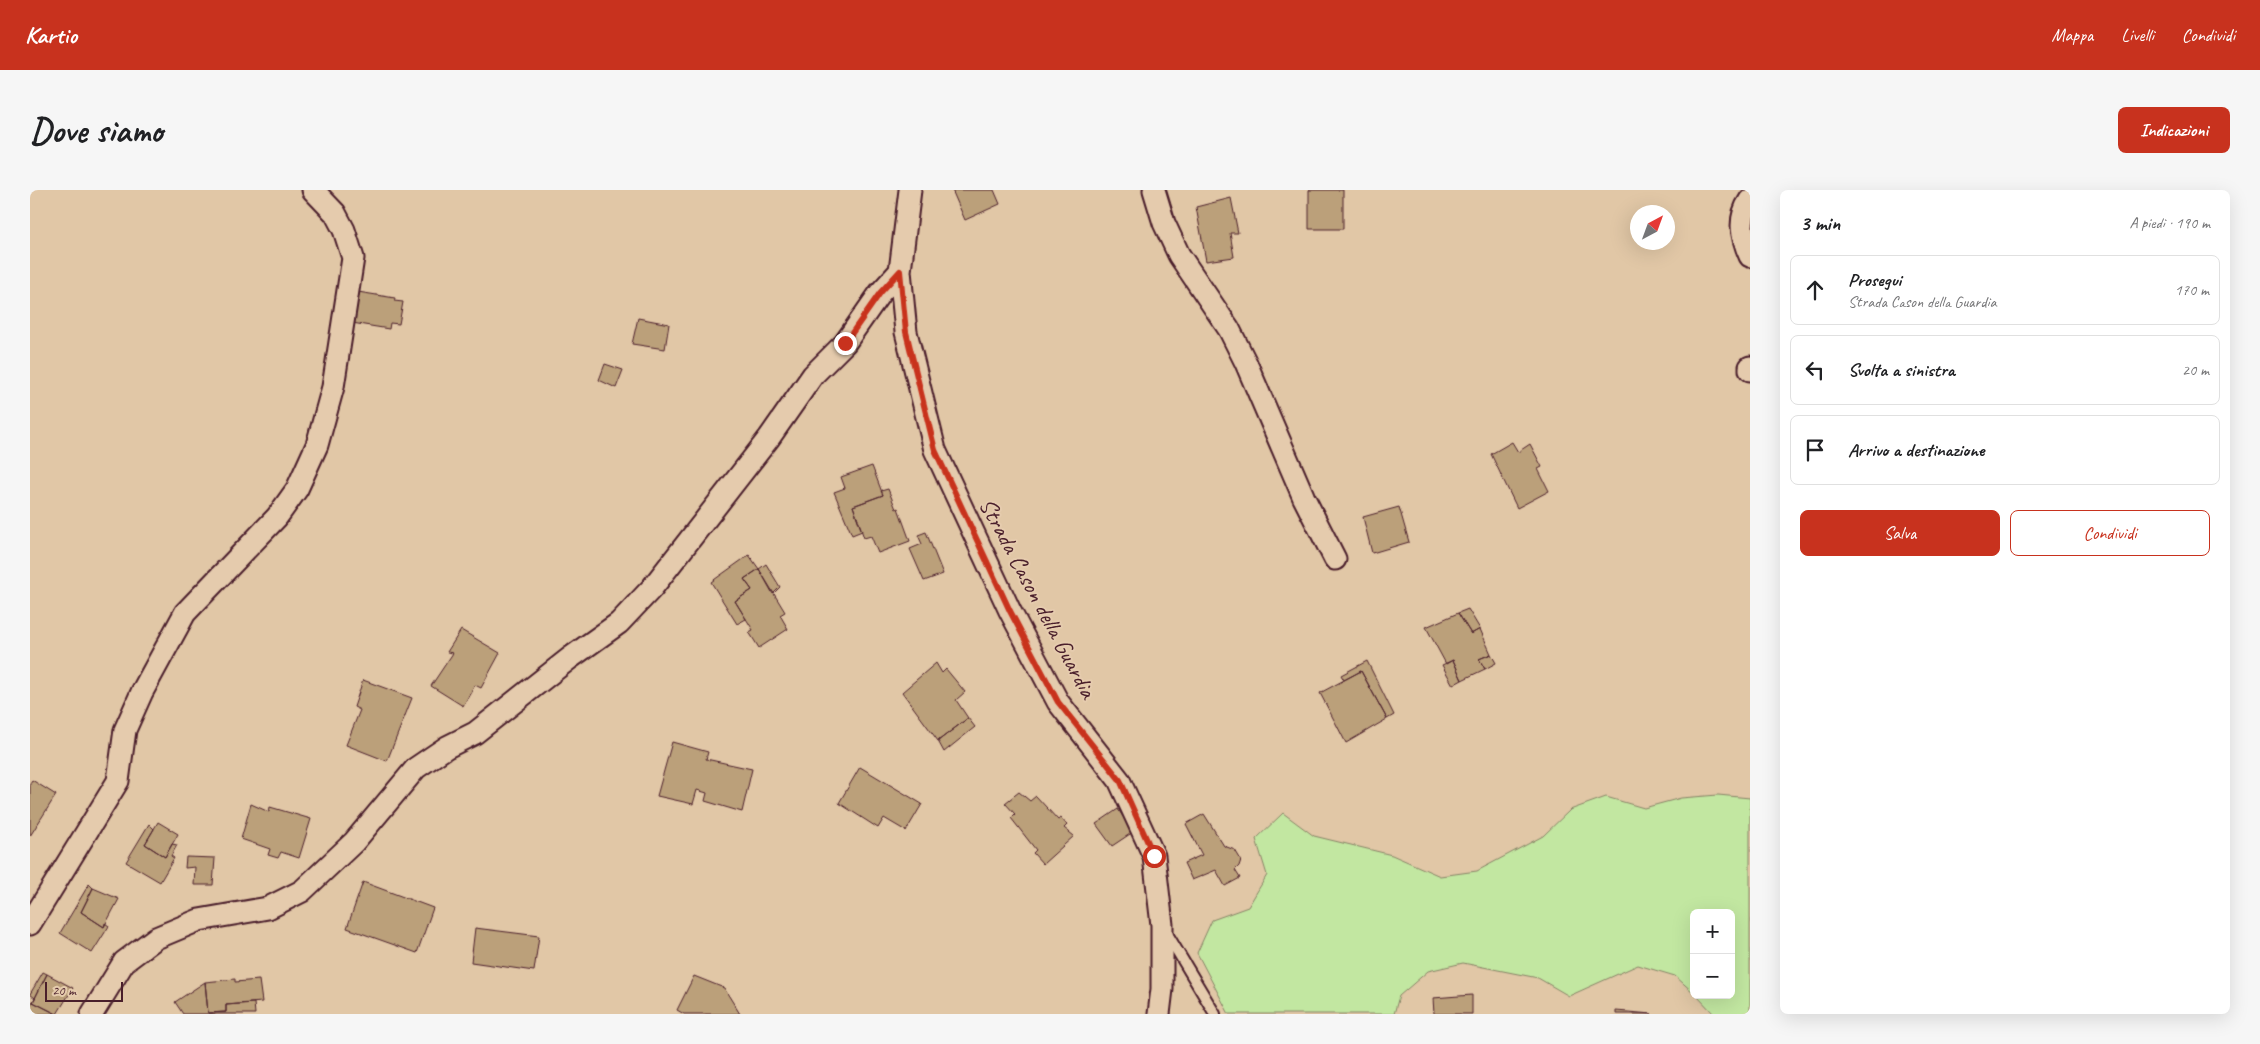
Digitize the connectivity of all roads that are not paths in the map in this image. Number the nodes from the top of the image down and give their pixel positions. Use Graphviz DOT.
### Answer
graph roads {
  1 [pos="314,190"];
  2 [pos="910,190"];
  3 [pos="1154,190"];
  4 [pos="1750,200"];
  5 [pos="1750,256"];
  6 [pos="900,271"];
  7 [pos="1335,559"];
  8 [pos="30,924"];
  9 [pos="1162,925"];
  10 [pos="92,1014"];
  11 [pos="1159,1014"];
  12 [pos="1214,1014"];
  1 -- 8 [label="street"];
  2 -- 6 [label="street, Strada Cason della Guardia"];
  3 -- 7 [label="street"];
  4 -- 5 [label="street"];
  6 -- 9 [label="street, Strada Cason della Guardia"];
  6 -- 10 [label="street"];
  9 -- 11 [label="street, Strada Cason della Guardia"];
  9 -- 12 [label="lane"];
}
